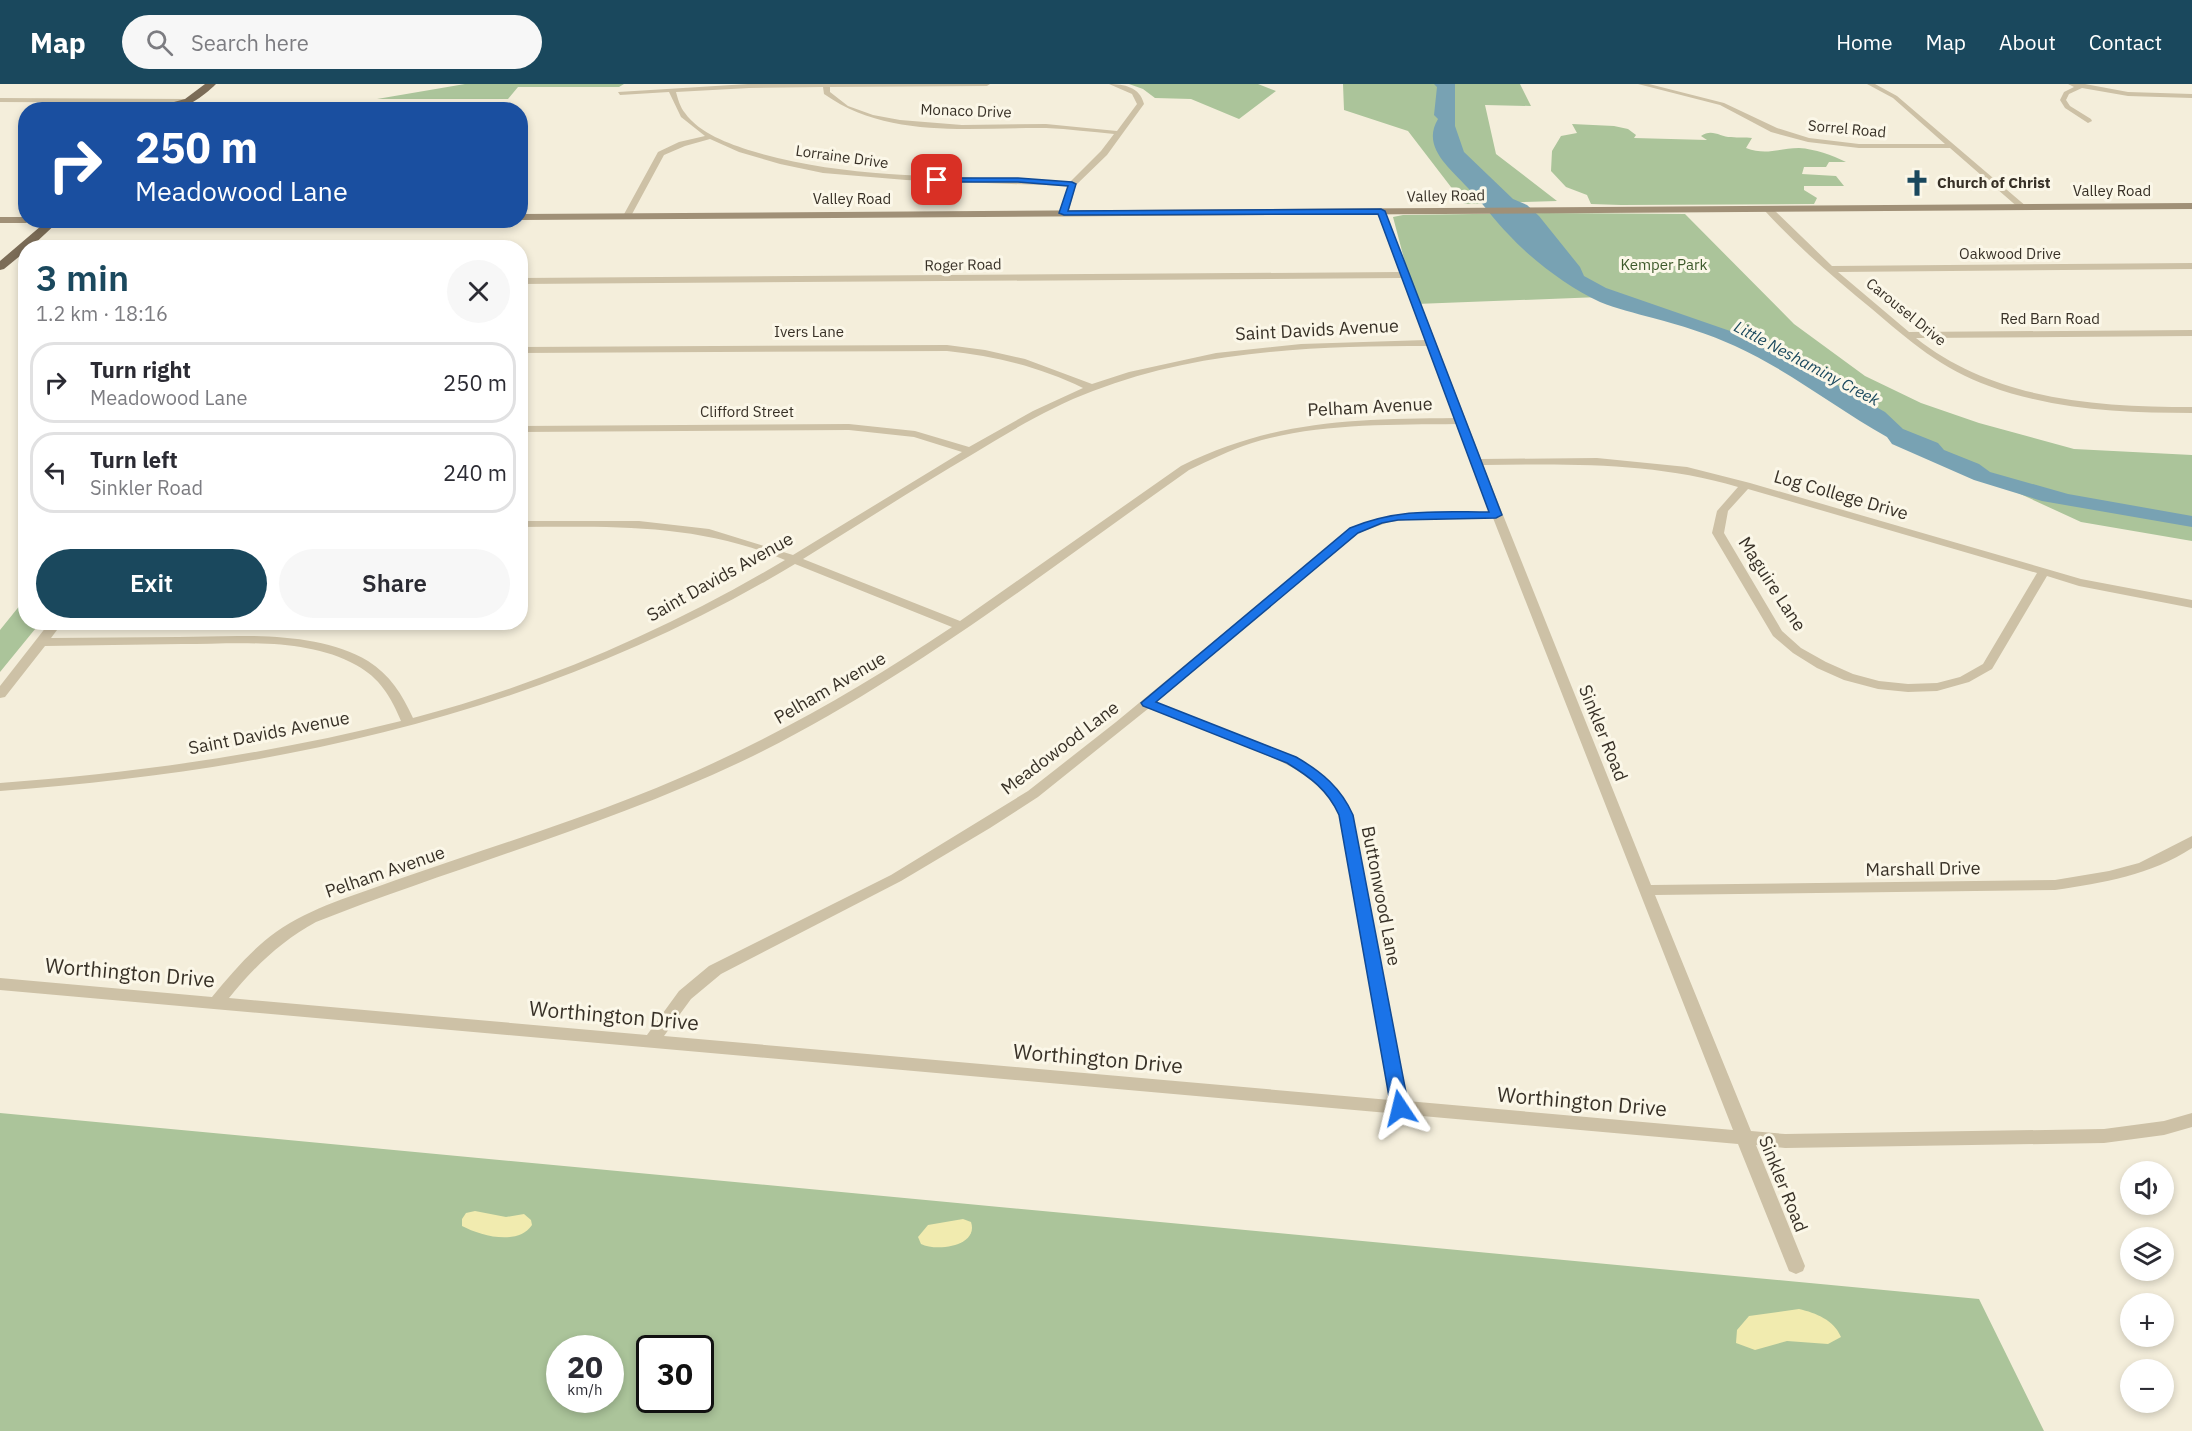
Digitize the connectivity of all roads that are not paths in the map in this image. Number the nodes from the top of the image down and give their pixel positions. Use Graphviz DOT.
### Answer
graph roads {
  1 [pos="212,84"];
  2 [pos="987,84"];
  3 [pos="1112,84"];
  4 [pos="1641,84"];
  5 [pos="1870,84"];
  6 [pos="2072,84"];
  7 [pos="827,85"];
  8 [pos="2082,85"];
  9 [pos="672,90"];
  10 [pos="620,93"];
  11 [pos="2192,96"];
  12 [pos="0,102"];
  13 [pos="173,102"];
  14 [pos="191,102"];
  15 [pos="2088,121"];
  16 [pos="1120,133"];
  17 [pos="711,137"];
  18 [pos="1952,146"];
  19 [pos="1072,184"];
  20 [pos="2192,206"];
  21 [pos="2023,207"];
  22 [pos="1768,209"];
  23 [pos="1381,211"];
  24 [pos="1064,213"];
  25 [pos="627,216"];
  26 [pos="528,217"];
  27 [pos="0,220"];
  28 [pos="18,220"];
  29 [pos="28,228"];
  30 [pos="46,228"];
  31 [pos="32,240"];
  32 [pos="0,252"];
  33 [pos="18,252"];
  34 [pos="2192,266"];
  35 [pos="0,267"];
  36 [pos="1828,269"];
  37 [pos="1405,275"];
  38 [pos="528,282"];
  39 [pos="2192,333"];
  40 [pos="1908,335"];
  41 [pos="1430,343"];
  42 [pos="528,350"];
  43 [pos="1092,388"];
  44 [pos="2192,410"];
  45 [pos="1460,421"];
  46 [pos="528,429"];
  47 [pos="970,451"];
  48 [pos="1475,462"];
  49 [pos="1746,485"];
  50 [pos="1496,515"];
  51 [pos="528,524"];
  52 [pos="792,559"];
  53 [pos="2044,572"];
  54 [pos="2192,604"];
  55 [pos="961,626"];
  56 [pos="51,630"];
  57 [pos="41,642"];
  58 [pos="0,694"];
  59 [pos="1147,703"];
  60 [pos="408,722"];
  61 [pos="0,787"];
  62 [pos="2192,841"];
  63 [pos="1647,890"];
  64 [pos="0,984"];
  65 [pos="216,1003"];
  66 [pos="651,1042"];
  67 [pos="1400,1108"];
  68 [pos="2192,1120"];
  69 [pos="1746,1138"];
  70 [pos="1796,1266"];
  1 -- 14 [label="main road"];
  2 -- 7 [label="street"];
  3 -- 16 [label="street"];
  4 -- 18 [label="street, Sorrel Road"];
  5 -- 18 [label="street"];
  6 -- 8 [label="street"];
  7 -- 9 [label="street"];
  7 -- 16 [label="street, Monaco Drive"];
  8 -- 11 [label="street"];
  8 -- 15 [label="street"];
  9 -- 10 [label="street"];
  9 -- 17 [label="street, Lorraine Drive"];
  12 -- 13 [label="street"];
  16 -- 19 [label="street"];
  17 -- 19 [label="street, Lorraine Drive"];
  17 -- 25 [label="street"];
  18 -- 21 [label="street"];
  19 -- 24 [label="street"];
  20 -- 21 [label="street, Valley Road"];
  21 -- 22 [label="street, Valley Road"];
  22 -- 23 [label="street, Valley Road"];
  22 -- 36 [label="street, Carousel Drive"];
  23 -- 24 [label="street, Valley Road"];
  23 -- 37 [label="street, Sinkler Road"];
  24 -- 25 [label="street, Valley Road"];
  25 -- 26 [label="street, Valley Road"];
  27 -- 28 [label="street"];
  29 -- 32 [label="main road"];
  30 -- 31 [label="main road"];
  33 -- 35 [label="main road"];
  34 -- 36 [label="street, Oakwood Drive"];
  36 -- 40 [label="street, Carousel Drive"];
  37 -- 38 [label="street, Roger Road"];
  37 -- 41 [label="street, Sinkler Road"];
  39 -- 40 [label="street, Red Barn Road"];
  40 -- 44 [label="street, Carousel Drive"];
  41 -- 43 [label="street, Saint Davids Avenue"];
  41 -- 45 [label="street, Sinkler Road"];
  42 -- 43 [label="street, Ivers Lane"];
  43 -- 47 [label="street, Saint Davids Avenue"];
  45 -- 48 [label="street, Sinkler Road"];
  45 -- 55 [label="street, Pelham Avenue"];
  46 -- 47 [label="street, Clifford Street"];
  47 -- 52 [label="street, Saint Davids Avenue"];
  48 -- 49 [label="street, Log College Drive"];
  48 -- 50 [label="street, Sinkler Road"];
  49 -- 53 [label="street, Log College Drive"];
  49 -- 53 [label="street, Maguire Lane"];
  50 -- 59 [label="street, Meadowood Lane"];
  50 -- 63 [label="street, Sinkler Road"];
  51 -- 52 [label="street"];
  52 -- 55 [label="street"];
  52 -- 60 [label="street, Saint Davids Avenue"];
  53 -- 54 [label="street, Log College Drive"];
  55 -- 65 [label="street, Pelham Avenue"];
  56 -- 57 [label="street"];
  57 -- 58 [label="street"];
  57 -- 60 [label="street"];
  59 -- 66 [label="street, Meadowood Lane"];
  59 -- 67 [label="street, Buttonwood Lane"];
  60 -- 61 [label="street, Saint Davids Avenue"];
  62 -- 63 [label="street, Marshall Drive"];
  63 -- 69 [label="street, Sinkler Road"];
  64 -- 65 [label="street, Worthington Drive"];
  65 -- 66 [label="street, Worthington Drive"];
  66 -- 67 [label="street, Worthington Drive"];
  67 -- 69 [label="street, Worthington Drive"];
  68 -- 69 [label="street, Worthington Drive"];
  69 -- 70 [label="street, Sinkler Road"];
}
